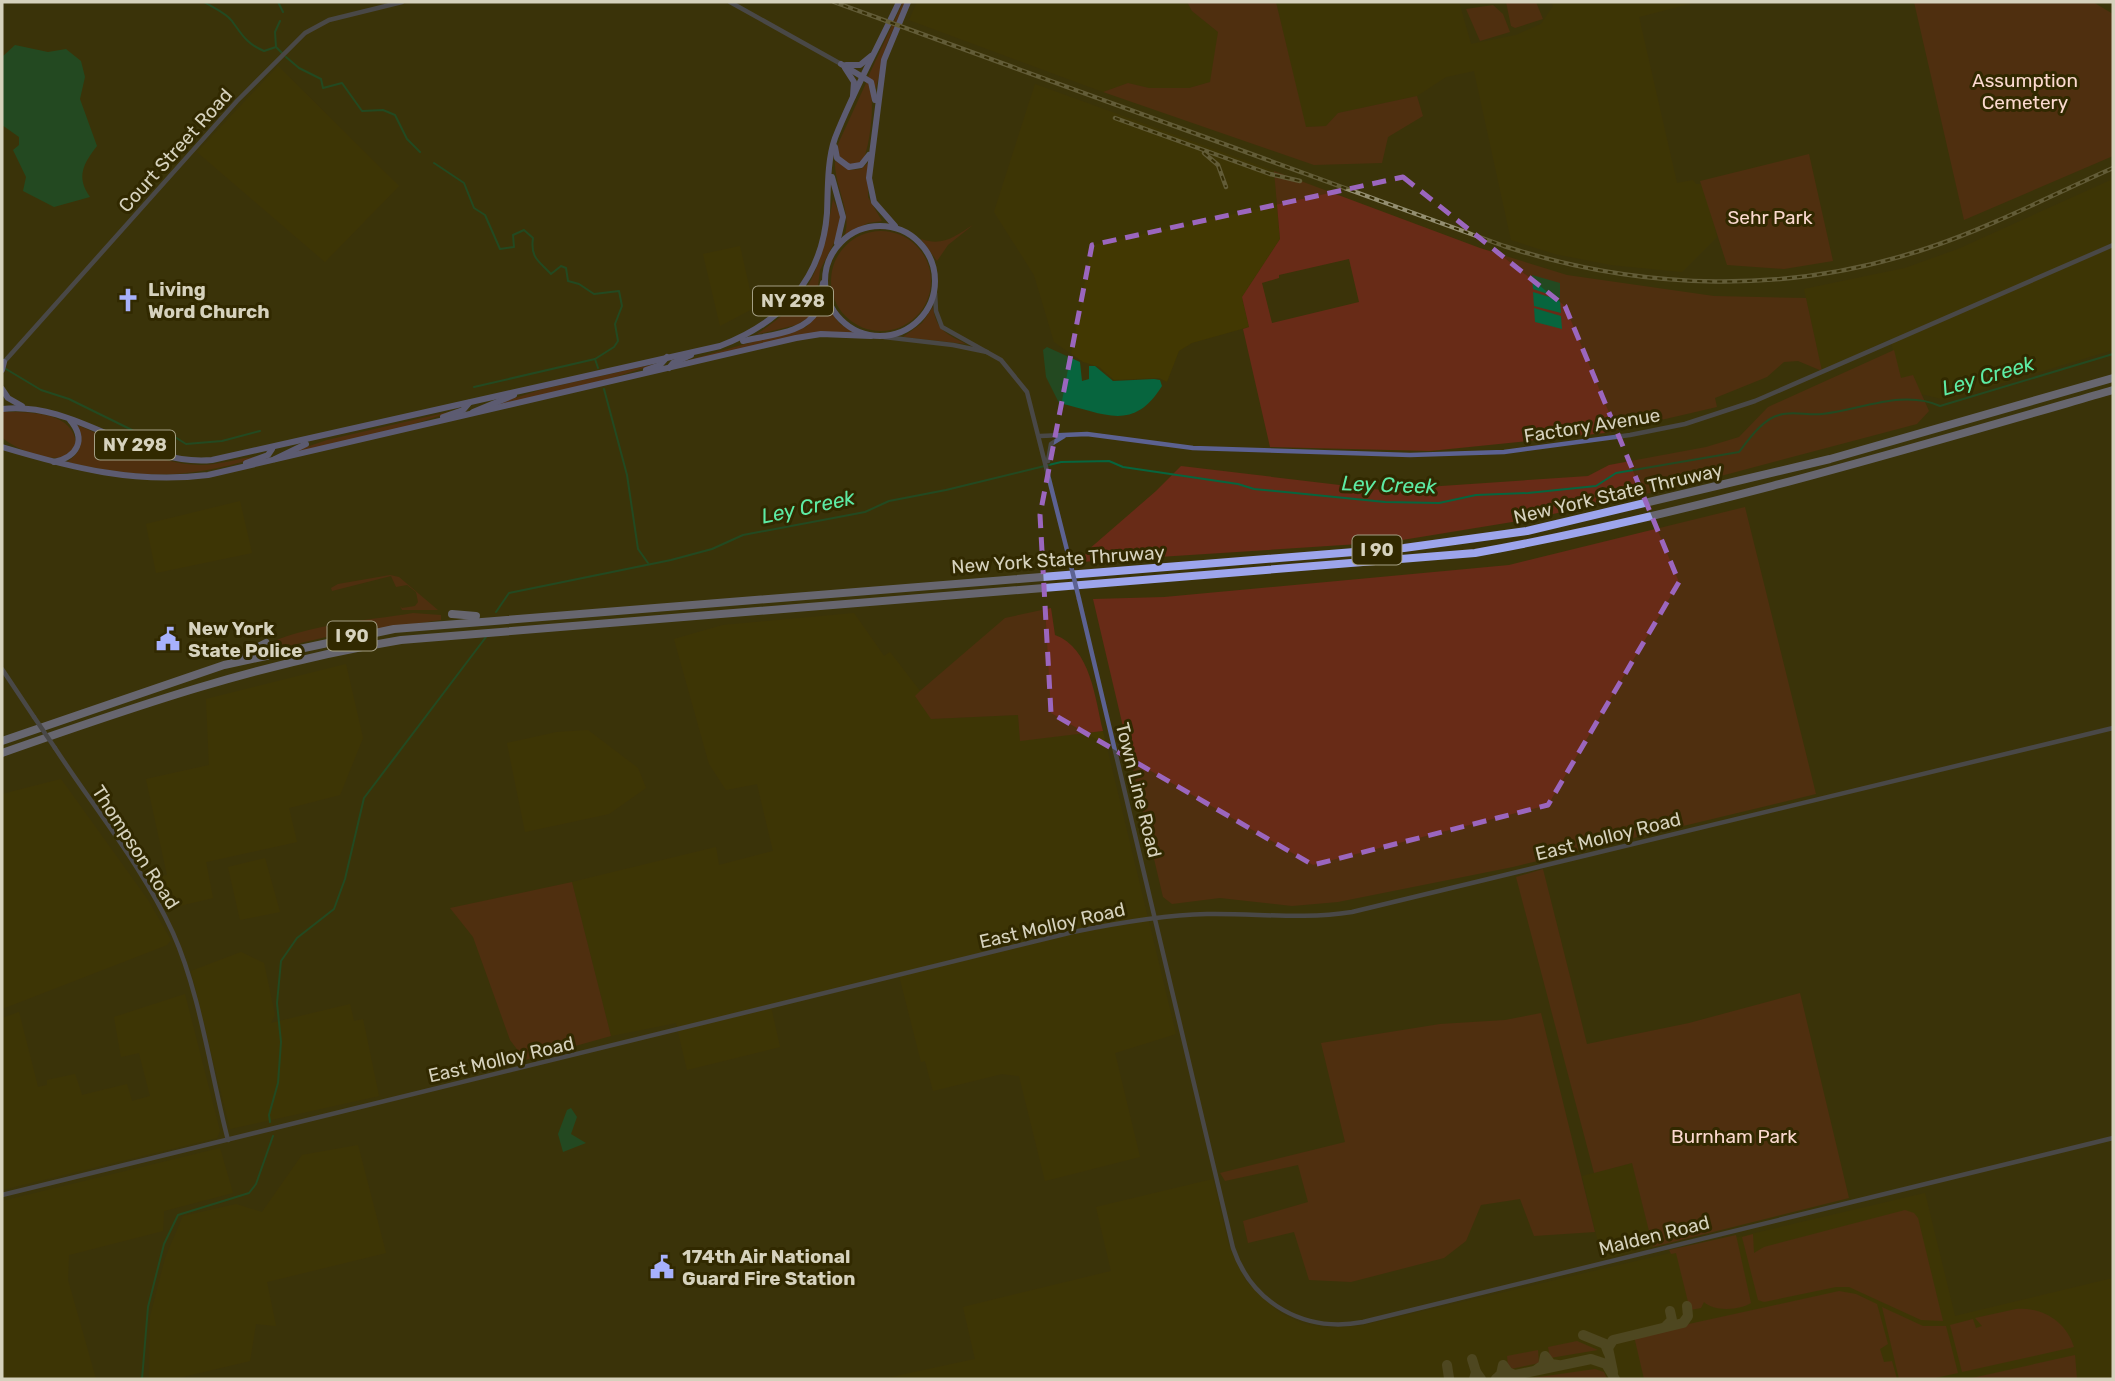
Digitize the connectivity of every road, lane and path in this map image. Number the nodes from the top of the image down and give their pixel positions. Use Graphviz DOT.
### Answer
graph roads {
  1 [pos="402,2"];
  2 [pos="730,2"];
  3 [pos="899,2"];
  4 [pos="908,2"];
  5 [pos="876,50"];
  6 [pos="841,64"];
  7 [pos="864,77"];
  8 [pos="852,103"];
  9 [pos="876,114"];
  10 [pos="835,138"];
  11 [pos="872,149"];
  12 [pos="830,168"];
  13 [pos="897,228"];
  14 [pos="2113,245"];
  15 [pos="835,249"];
  16 [pos="825,278"];
  17 [pos="935,293"];
  18 [pos="871,336"];
  19 [pos="884,337"];
  20 [pos="720,346"];
  21 [pos="705,349"];
  22 [pos="991,354"];
  23 [pos="667,357"];
  24 [pos="3,366"];
  25 [pos="669,368"];
  26 [pos="2113,377"];
  27 [pos="622,379"];
  28 [pos="532,388"];
  29 [pos="2,389"];
  30 [pos="2113,390"];
  31 [pos="469,402"];
  32 [pos="27,408"];
  33 [pos="2,409"];
  34 [pos="472,414"];
  35 [pos="68,418"];
  36 [pos="412,428"];
  37 [pos="1067,435"];
  38 [pos="328,436"];
  39 [pos="1040,436"];
  40 [pos="3,446"];
  41 [pos="272,449"];
  42 [pos="1047,458"];
  43 [pos="274,460"];
  44 [pos="52,462"];
  45 [pos="218,473"];
  46 [pos="452,614"];
  47 [pos="496,619"];
  48 [pos="266,643"];
  49 [pos="2,668"];
  50 [pos="211,669"];
  51 [pos="2113,728"];
  52 [pos="2,738"];
  53 [pos="2,753"];
  54 [pos="1155,918"];
  55 [pos="2113,1138"];
  56 [pos="228,1140"];
  57 [pos="2,1195"];
  58 [pos="1233,1248"];
  1 -- 24 [label="street, Court Street Road"];
  2 -- 6 [label="street"];
  3 -- 5 [label="main road, NY 298"];
  4 -- 9 [label="main road"];
  5 -- 6 [label="main road"];
  5 -- 7 [label="main road, NY 298"];
  6 -- 7 [label="main road"];
  6 -- 8 [label="main road"];
  7 -- 8 [label="main road, NY 298"];
  7 -- 9 [label="main road"];
  8 -- 10 [label="main road, NY 298"];
  9 -- 11 [label="main road"];
  10 -- 11 [label="main road"];
  10 -- 12 [label="main road, NY 298"];
  11 -- 13 [label="main road"];
  12 -- 15 [label="main road, NY 298"];
  12 -- 20 [label="main road, NY 298"];
  13 -- 15 [label="main road"];
  13 -- 17 [label="main road"];
  14 -- 37 [label="street, Factory Avenue"];
  15 -- 16 [label="main road"];
  16 -- 18 [label="main road"];
  16 -- 20 [label="main road, NY 298"];
  17 -- 19 [label="main road, NY 298"];
  17 -- 22 [label="street"];
  18 -- 19 [label="main road, NY 298"];
  18 -- 25 [label="main road, NY 298"];
  19 -- 22 [label="street"];
  20 -- 21 [label="main road, NY 298"];
  21 -- 23 [label="main road, NY 298"];
  21 -- 25 [label="main road"];
  22 -- 39 [label="street"];
  23 -- 27 [label="main road"];
  23 -- 28 [label="main road, NY 298"];
  25 -- 27 [label="main road, NY 298"];
  26 -- 47 [label="highway, New York State Thruway / I 90"];
  27 -- 34 [label="main road, NY 298"];
  28 -- 31 [label="main road, NY 298"];
  28 -- 34 [label="main road"];
  29 -- 32 [label="main road"];
  30 -- 53 [label="highway, New York State Thruway / I 90"];
  31 -- 36 [label="main road"];
  31 -- 38 [label="main road, NY 298"];
  32 -- 33 [label="main road, NY 298"];
  32 -- 35 [label="main road, NY 298"];
  34 -- 36 [label="main road, NY 298"];
  35 -- 41 [label="main road, NY 298"];
  35 -- 44 [label="main road"];
  36 -- 43 [label="main road, NY 298"];
  37 -- 39 [label="street, Factory Avenue"];
  37 -- 42 [label="street"];
  38 -- 41 [label="main road, NY 298"];
  38 -- 43 [label="main road"];
  39 -- 42 [label="street"];
  40 -- 44 [label="main road, NY 298"];
  41 -- 45 [label="main road"];
  42 -- 54 [label="street, Town Line Road, bridge"];
  43 -- 45 [label="main road, NY 298"];
  44 -- 45 [label="main road, NY 298"];
  46 -- 47 [label="highway"];
  47 -- 50 [label="highway, New York State Thruway / I 90"];
  48 -- 50 [label="highway"];
  49 -- 56 [label="street, Thompson Road, bridge"];
  50 -- 52 [label="highway, New York State Thruway / I 90"];
  51 -- 54 [label="street, East Molloy Road"];
  54 -- 56 [label="street, East Molloy Road"];
  54 -- 58 [label="street, Town Line Road"];
  55 -- 58 [label="street, Malden Road"];
  56 -- 57 [label="street, East Molloy Road"];
}
